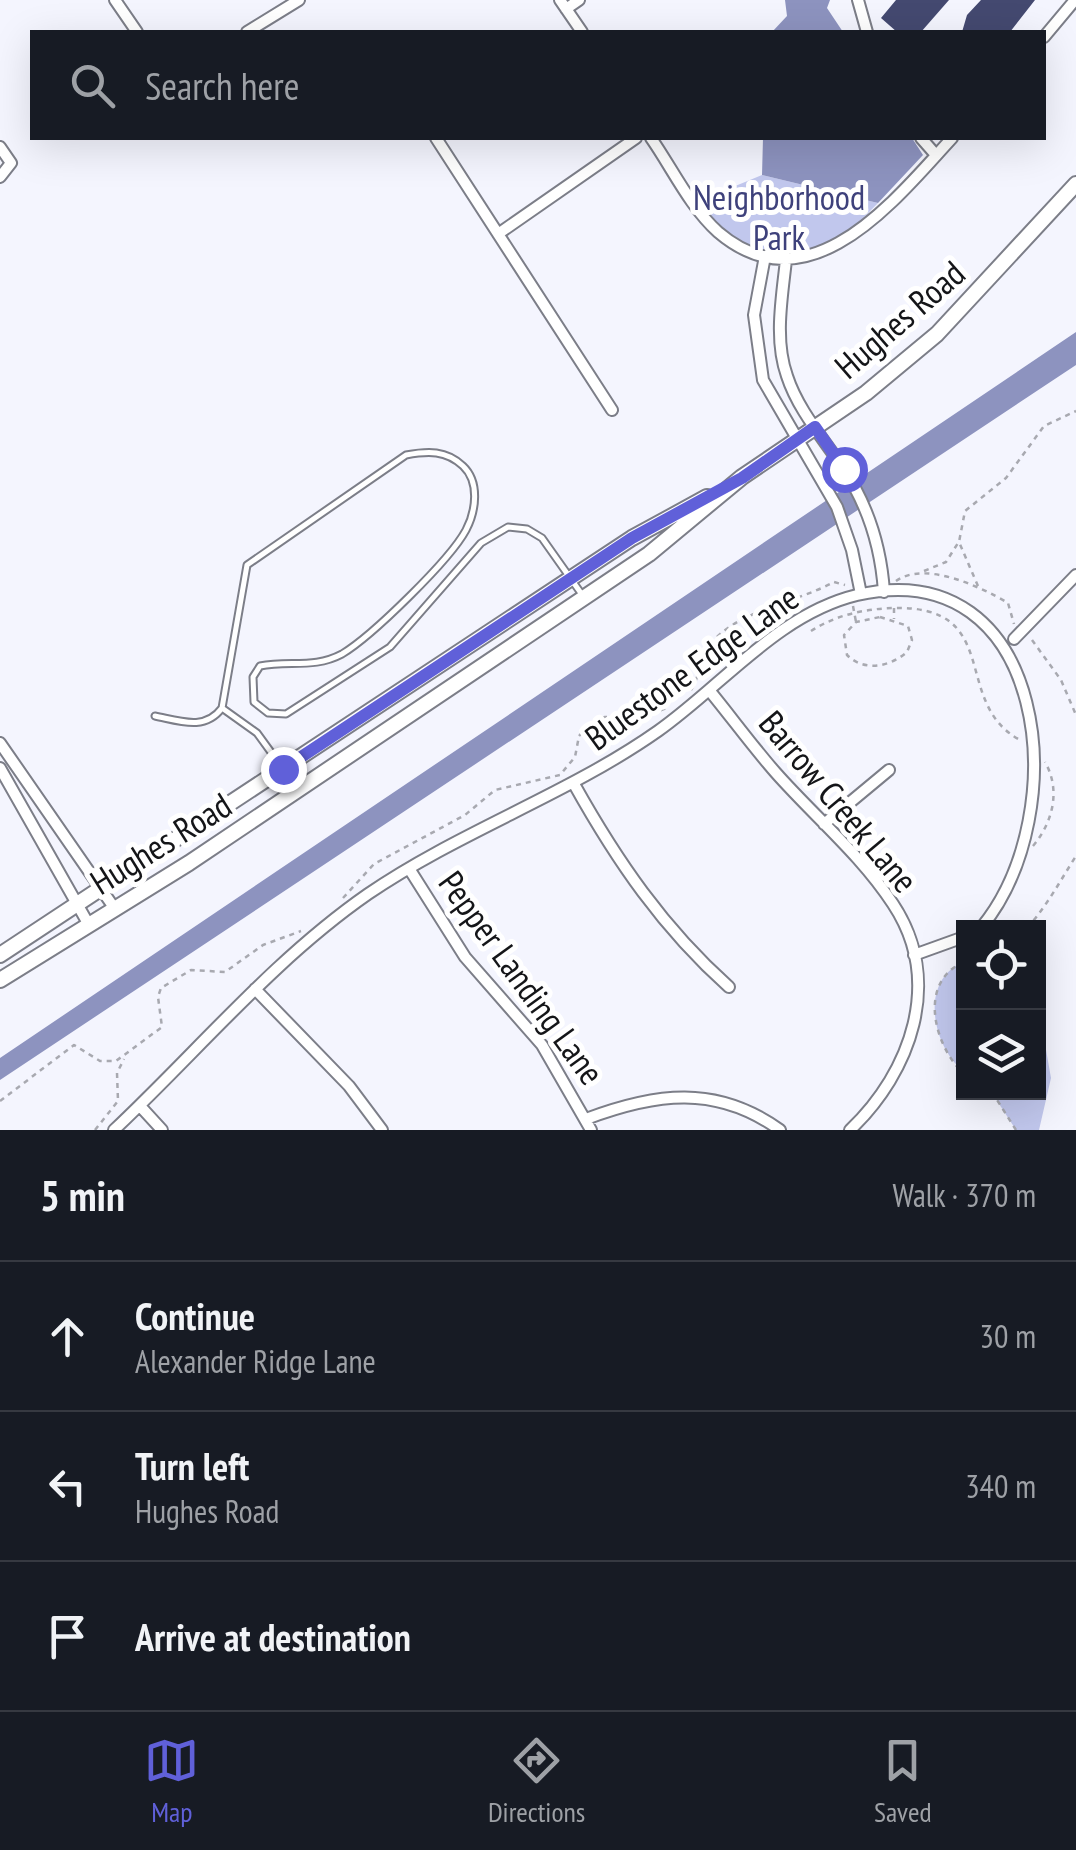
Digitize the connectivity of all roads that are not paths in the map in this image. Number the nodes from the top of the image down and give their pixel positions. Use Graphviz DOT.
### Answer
graph roads {
  1 [pos="115,0"];
  2 [pos="299,0"];
  3 [pos="579,0"];
  4 [pos="858,0"];
  5 [pos="1075,0"];
  6 [pos="563,4"];
  7 [pos="136,30"];
  8 [pos="250,30"];
  9 [pos="581,30"];
  10 [pos="866,30"];
  11 [pos="1046,35"];
  12 [pos="437,140"];
  13 [pos="633,140"];
  14 [pos="652,140"];
  15 [pos="923,140"];
  16 [pos="950,140"];
  17 [pos="0,147"];
  18 [pos="936,155"];
  19 [pos="0,178"];
  20 [pos="1076,184"];
  21 [pos="498,234"];
  22 [pos="775,258"];
  23 [pos="612,410"];
  24 [pos="815,427"];
  25 [pos="798,440"];
  26 [pos="742,478"];
  27 [pos="1076,575"];
  28 [pos="571,578"];
  29 [pos="888,592"];
  30 [pos="857,596"];
  31 [pos="584,599"];
  32 [pos="1014,639"];
  33 [pos="1023,649"];
  34 [pos="710,690"];
  35 [pos="222,708"];
  36 [pos="155,716"];
  37 [pos="0,743"];
  38 [pos="0,768"];
  39 [pos="283,769"];
  40 [pos="889,770"];
  41 [pos="574,784"];
  42 [pos="824,824"];
  43 [pos="410,870"];
  44 [pos="102,888"];
  45 [pos="1014,901"];
  46 [pos="77,905"];
  47 [pos="115,909"];
  48 [pos="990,920"];
  49 [pos="89,925"];
  50 [pos="956,940"];
  51 [pos="0,955"];
  52 [pos="914,955"];
  53 [pos="0,980"];
  54 [pos="729,987"];
  55 [pos="256,989"];
  56 [pos="140,1106"];
  57 [pos="589,1124"];
  58 [pos="114,1130"];
  59 [pos="162,1130"];
  60 [pos="382,1130"];
  61 [pos="780,1130"];
  62 [pos="850,1130"];
  1 -- 7 [label="street"];
  2 -- 8 [label="street"];
  3 -- 6 [label="street"];
  4 -- 10 [label="street"];
  5 -- 11 [label="street"];
  6 -- 9 [label="street"];
  12 -- 21 [label="street"];
  13 -- 21 [label="street"];
  14 -- 22 [label="street"];
  15 -- 18 [label="street"];
  16 -- 18 [label="street"];
  17 -- 19 [label="street"];
  18 -- 22 [label="street"];
  20 -- 24 [label="main road, Hughes Road"];
  21 -- 23 [label="street"];
  22 -- 24 [label="street"];
  22 -- 25 [label="street"];
  24 -- 25 [label="main road, Hughes Road"];
  24 -- 29 [label="street"];
  25 -- 26 [label="main road, Hughes Road"];
  25 -- 30 [label="street"];
  26 -- 28 [label="main road, Hughes Road"];
  26 -- 31 [label="main road, Hughes Road"];
  27 -- 32 [label="street"];
  28 -- 31 [label="lane"];
  28 -- 35 [label="lane"];
  28 -- 39 [label="main road, Hughes Road"];
  29 -- 30 [label="street, Bluestone Edge Lane"];
  29 -- 32 [label="street, Bluestone Edge Lane"];
  30 -- 34 [label="street, Bluestone Edge Lane"];
  31 -- 47 [label="main road, Hughes Road"];
  32 -- 33 [label="street, Bluestone Edge Lane"];
  34 -- 41 [label="street, Bluestone Edge Lane"];
  34 -- 42 [label="street, Barrow Creek Lane"];
  35 -- 36 [label="lane"];
  35 -- 39 [label="lane"];
  37 -- 44 [label="street"];
  38 -- 46 [label="street"];
  39 -- 44 [label="main road, Hughes Road"];
  40 -- 42 [label="street"];
  41 -- 43 [label="street, Bluestone Edge Lane"];
  41 -- 54 [label="street"];
  42 -- 52 [label="street, Barrow Creek Lane"];
  43 -- 55 [label="street, Bluestone Edge Lane"];
  43 -- 57 [label="street, Pepper Landing Lane"];
  44 -- 46 [label="main road, Hughes Road"];
  44 -- 47 [label="street"];
  45 -- 48 [label="street"];
  46 -- 49 [label="street"];
  46 -- 51 [label="main road, Hughes Road"];
  47 -- 49 [label="main road, Hughes Road"];
  49 -- 53 [label="main road, Hughes Road"];
  50 -- 52 [label="street"];
  52 -- 62 [label="street, Barrow Creek Lane"];
  55 -- 56 [label="street, Bluestone Edge Lane"];
  55 -- 60 [label="street"];
  56 -- 58 [label="street, Bluestone Edge Lane"];
  56 -- 59 [label="street"];
  57 -- 61 [label="street"];
}
